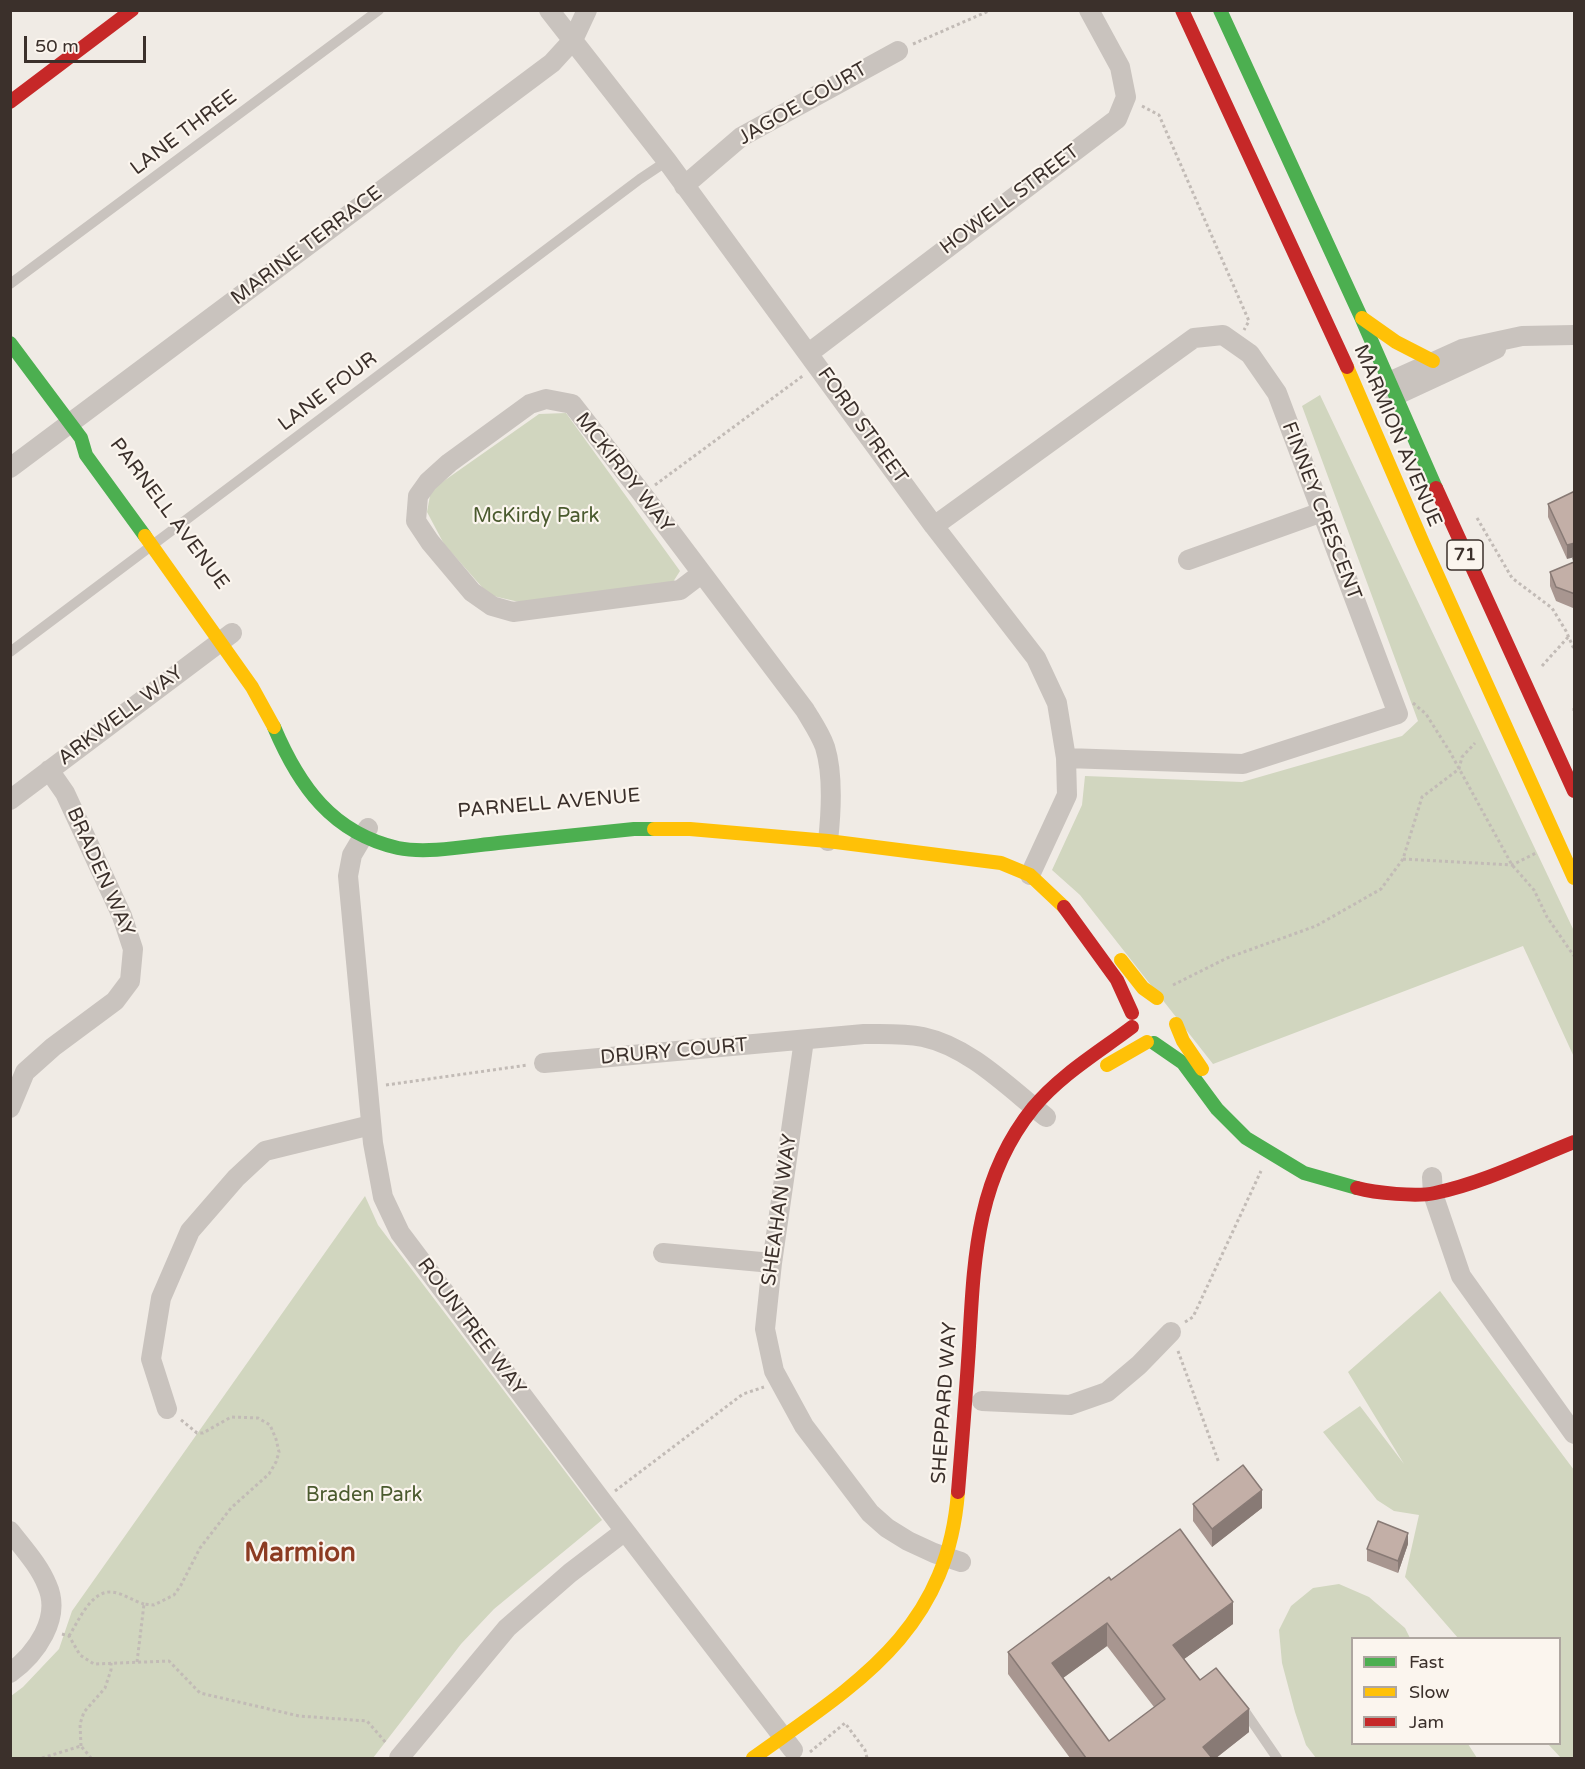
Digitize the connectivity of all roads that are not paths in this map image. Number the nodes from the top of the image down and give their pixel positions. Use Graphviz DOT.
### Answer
graph roads {
  1 [pos="132,10"];
  2 [pos="379,10"];
  3 [pos="549,10"];
  4 [pos="587,10"];
  5 [pos="1089,10"];
  6 [pos="1182,10"];
  7 [pos="1220,10"];
  8 [pos="573,40"];
  9 [pos="898,51"];
  10 [pos="10,102"];
  11 [pos="667,161"];
  12 [pos="684,186"];
  13 [pos="10,284"];
  14 [pos="1361,317"];
  15 [pos="1574,335"];
  16 [pos="1522,336"];
  17 [pos="10,343"];
  18 [pos="813,359"];
  19 [pos="1433,361"];
  20 [pos="1392,389"];
  21 [pos="1363,402"];
  22 [pos="75,430"];
  23 [pos="96,446"];
  24 [pos="10,468"];
  25 [pos="1322,512"];
  26 [pos="934,526"];
  27 [pos="153,546"];
  28 [pos="1188,560"];
  29 [pos="701,574"];
  30 [pos="229,634"];
  31 [pos="10,652"];
  32 [pos="259,673"];
  33 [pos="1066,758"];
  34 [pos="49,770"];
  35 [pos="1575,791"];
  36 [pos="10,800"];
  37 [pos="685,815"];
  38 [pos="706,817"];
  39 [pos="830,831"];
  40 [pos="365,832"];
  41 [pos="404,835"];
  42 [pos="998,848"];
  43 [pos="1036,868"];
  44 [pos="1575,878"];
  45 [pos="1117,953"];
  46 [pos="1169,1009"];
  47 [pos="1132,1020"];
  48 [pos="804,1040"];
  49 [pos="1151,1042"];
  50 [pos="544,1063"];
  51 [pos="1092,1075"];
  52 [pos="1229,1101"];
  53 [pos="10,1108"];
  54 [pos="1043,1115"];
  55 [pos="370,1125"];
  56 [pos="1272,1137"];
  57 [pos="1575,1142"];
  58 [pos="1023,1149"];
  59 [pos="1298,1153"];
  60 [pos="1483,1164"];
  61 [pos="1328,1166"];
  62 [pos="1355,1173"];
  63 [pos="1435,1180"];
  64 [pos="663,1253"];
  65 [pos="772,1263"];
  66 [pos="986,1287"];
  67 [pos="1171,1332"];
  68 [pos="982,1401"];
  69 [pos="167,1409"];
  70 [pos="1575,1434"];
  71 [pos="10,1531"];
  72 [pos="625,1531"];
  73 [pos="957,1561"];
  74 [pos="10,1673"];
  75 [pos="1233,1694"];
  76 [pos="792,1749"];
  77 [pos="399,1758"];
  78 [pos="753,1758"];
  79 [pos="1277,1758"];
  1 -- 10 [label="main road"];
  2 -- 13 [label="lane, LANE THREE"];
  3 -- 8 [label="street, FORD STREET"];
  4 -- 8 [label="street, MARINE TERRACE"];
  5 -- 18 [label="street, HOWELL STREET"];
  6 -- 21 [label="main road, MARMION AVENUE / 71"];
  7 -- 14 [label="main road, MARMION AVENUE / 71"];
  8 -- 11 [label="street, FORD STREET"];
  8 -- 22 [label="street, MARINE TERRACE"];
  9 -- 12 [label="street, JAGOE COURT"];
  11 -- 12 [label="street, FORD STREET"];
  11 -- 27 [label="lane, LANE FOUR"];
  12 -- 18 [label="street, FORD STREET"];
  14 -- 19 [label="main road"];
  14 -- 20 [label="main road, MARMION AVENUE / 71"];
  15 -- 16 [label="street"];
  16 -- 19 [label="street"];
  16 -- 20 [label="street"];
  17 -- 22 [label="main road, PARNELL AVENUE"];
  18 -- 26 [label="street, FORD STREET"];
  19 -- 20 [label="street"];
  20 -- 21 [label="street"];
  20 -- 35 [label="main road, MARMION AVENUE / 71"];
  21 -- 44 [label="main road, MARMION AVENUE / 71"];
  22 -- 23 [label="main road, PARNELL AVENUE"];
  22 -- 24 [label="street, MARINE TERRACE"];
  22 -- 27 [label="main road, PARNELL AVENUE"];
  25 -- 26 [label="street, FINNEY CRESCENT"];
  25 -- 28 [label="street"];
  25 -- 33 [label="street, FINNEY CRESCENT"];
  26 -- 33 [label="street, FORD STREET"];
  27 -- 30 [label="main road, PARNELL AVENUE"];
  27 -- 31 [label="lane, LANE FOUR"];
  29 -- 29 [label="street, MCKIRDY WAY"];
  29 -- 39 [label="street, MCKIRDY WAY"];
  30 -- 34 [label="street, ARKWELL WAY"];
  30 -- 40 [label="main road, PARNELL AVENUE"];
  32 -- 40 [label="main road, PARNELL AVENUE"];
  33 -- 43 [label="street, FORD STREET"];
  34 -- 36 [label="street, ARKWELL WAY"];
  34 -- 53 [label="street, BRADEN WAY"];
  37 -- 38 [label="main road"];
  39 -- 40 [label="main road, PARNELL AVENUE"];
  39 -- 43 [label="main road, PARNELL AVENUE"];
  40 -- 41 [label="main road, PARNELL AVENUE"];
  40 -- 55 [label="street, ROUNTREE WAY"];
  42 -- 43 [label="main road, PARNELL AVENUE"];
  43 -- 47 [label="main road, PARNELL AVENUE"];
  45 -- 46 [label="main road"];
  46 -- 47 [label="main road"];
  46 -- 49 [label="main road"];
  46 -- 52 [label="main road"];
  47 -- 49 [label="main road, PARNELL AVENUE"];
  47 -- 54 [label="main road, SHEPPARD WAY"];
  48 -- 50 [label="street, DRURY COURT"];
  48 -- 54 [label="street"];
  48 -- 65 [label="street, SHEAHAN WAY"];
  49 -- 51 [label="main road"];
  49 -- 63 [label="main road, PARNELL AVENUE"];
  54 -- 73 [label="main road, SHEPPARD WAY"];
  55 -- 69 [label="street"];
  55 -- 72 [label="street, ROUNTREE WAY"];
  56 -- 59 [label="main road"];
  57 -- 63 [label="main road, PARNELL AVENUE"];
  58 -- 66 [label="main road"];
  60 -- 63 [label="main road, PARNELL AVENUE"];
  61 -- 62 [label="main road"];
  63 -- 70 [label="street"];
  64 -- 65 [label="street"];
  65 -- 73 [label="street, SHEAHAN WAY"];
  67 -- 68 [label="street"];
  71 -- 74 [label="street"];
  72 -- 76 [label="street, ROUNTREE WAY"];
  72 -- 77 [label="street"];
  73 -- 76 [label="main road, SHEPPARD WAY"];
  75 -- 79 [label="lane"];
  76 -- 78 [label="main road, SHEPPARD WAY"];
}
